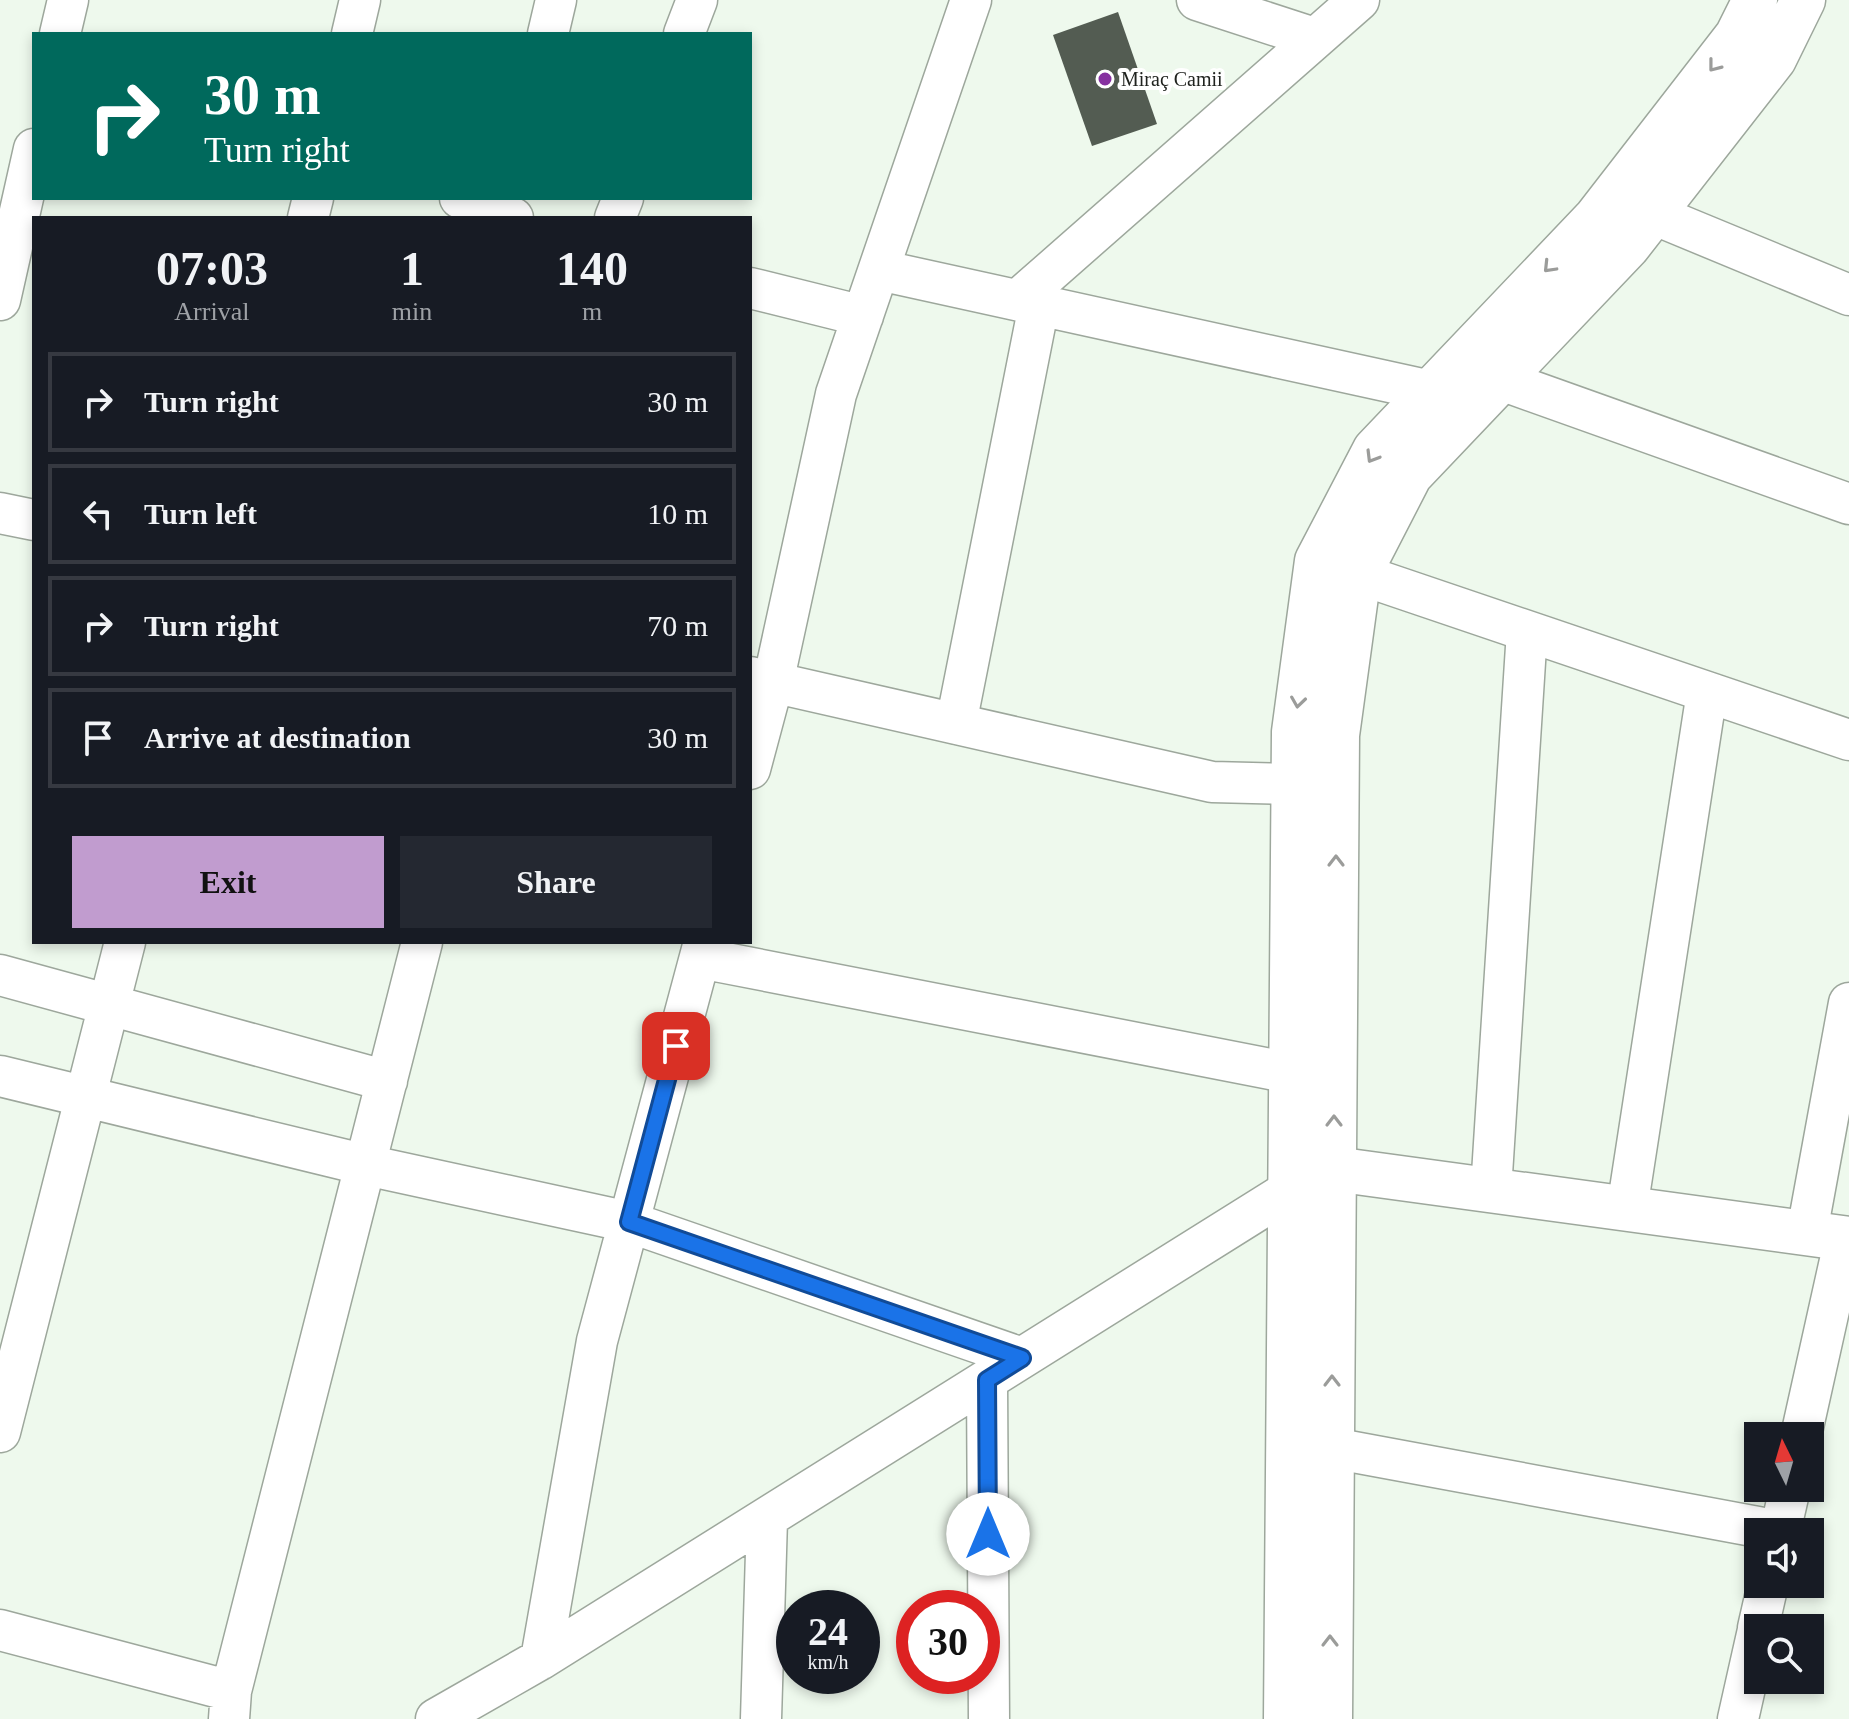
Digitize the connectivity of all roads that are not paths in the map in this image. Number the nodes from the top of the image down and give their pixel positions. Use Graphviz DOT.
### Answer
graph roads {
  1 [pos="68,0"];
  2 [pos="360,0"];
  3 [pos="556,0"];
  4 [pos="697,0"];
  5 [pos="971,0"];
  6 [pos="1197,0"];
  7 [pos="1359,0"];
  8 [pos="1755,0"];
  9 [pos="1803,0"];
  10 [pos="60,32"];
  11 [pos="352,32"];
  12 [pos="548,32"];
  13 [pos="685,32"];
  14 [pos="1314,38"];
  15 [pos="32,158"];
  16 [pos="468,200"];
  17 [pos="508,210"];
  18 [pos="1653,214"];
  19 [pos="879,270"];
  20 [pos="752,288"];
  21 [pos="1849,295"];
  22 [pos="0,300"];
  23 [pos="1029,303"];
  24 [pos="863,316"];
  25 [pos="1501,380"];
  26 [pos="1431,391"];
  27 [pos="1849,504"];
  28 [pos="0,513"];
  29 [pos="32,520"];
  30 [pos="1359,574"];
  31 [pos="1527,631"];
  32 [pos="762,680"];
  33 [pos="1707,692"];
  34 [pos="956,724"];
  35 [pos="1849,740"];
  36 [pos="752,754"];
  37 [pos="1293,784"];
  38 [pos="124,944"];
  39 [pos="421,944"];
  40 [pos="702,950"];
  41 [pos="0,975"];
  42 [pos="1849,1003"];
  43 [pos="109,1005"];
  44 [pos="1291,1073"];
  45 [pos="0,1076"];
  46 [pos="387,1081"];
  47 [pos="86,1098"];
  48 [pos="366,1165"];
  49 [pos="1334,1169"];
  50 [pos="1290,1190"];
  51 [pos="1491,1190"];
  52 [pos="1627,1209"];
  53 [pos="629,1222"];
  54 [pos="1834,1236"];
  55 [pos="1022,1358"];
  56 [pos="987,1380"];
  57 [pos="1803,1422"];
  58 [pos="0,1432"];
  59 [pos="1332,1448"];
  60 [pos="767,1519"];
  61 [pos="1744,1525"];
  62 [pos="0,1630"];
  63 [pos="541,1659"];
  64 [pos="1744,1692"];
  65 [pos="230,1705"];
  66 [pos="436,1719"];
  67 [pos="761,1719"];
  68 [pos="989,1719"];
  69 [pos="1286,1719"];
  70 [pos="1330,1719"];
  71 [pos="1738,1719"];
  1 -- 10 [label="street"];
  2 -- 11 [label="street"];
  3 -- 12 [label="street"];
  4 -- 13 [label="street"];
  5 -- 19 [label="street"];
  6 -- 14 [label="street"];
  7 -- 14 [label="street"];
  8 -- 26 [label="main road, one-way"];
  9 -- 18 [label="main road"];
  14 -- 23 [label="street"];
  15 -- 22 [label="street"];
  16 -- 17 [label="street"];
  18 -- 21 [label="street"];
  18 -- 25 [label="main road"];
  19 -- 23 [label="street"];
  19 -- 24 [label="street"];
  20 -- 24 [label="street"];
  23 -- 26 [label="street"];
  23 -- 34 [label="street"];
  24 -- 32 [label="street"];
  25 -- 27 [label="street"];
  25 -- 30 [label="main road"];
  26 -- 37 [label="main road, one-way"];
  28 -- 29 [label="street"];
  30 -- 31 [label="street"];
  49 -- 30 [label="main road, one-way"];
  31 -- 33 [label="street"];
  31 -- 51 [label="street"];
  32 -- 34 [label="street"];
  32 -- 36 [label="street"];
  33 -- 35 [label="street"];
  33 -- 52 [label="street"];
  34 -- 37 [label="street"];
  37 -- 44 [label="main road"];
  38 -- 43 [label="street"];
  39 -- 46 [label="street"];
  40 -- 44 [label="street"];
  40 -- 53 [label="street"];
  41 -- 43 [label="street"];
  42 -- 54 [label="street"];
  43 -- 46 [label="street"];
  43 -- 47 [label="street"];
  44 -- 50 [label="main road"];
  45 -- 47 [label="street"];
  46 -- 48 [label="street"];
  47 -- 48 [label="street"];
  47 -- 58 [label="street"];
  48 -- 53 [label="street"];
  48 -- 65 [label="street"];
  49 -- 51 [label="main road"];
  59 -- 49 [label="main road, one-way"];
  50 -- 55 [label="street"];
  50 -- 69 [label="main road"];
  51 -- 52 [label="main road"];
  52 -- 54 [label="main road"];
  53 -- 55 [label="street"];
  53 -- 63 [label="street"];
  54 -- 57 [label="street"];
  55 -- 56 [label="street"];
  56 -- 60 [label="street"];
  56 -- 68 [label="street"];
  59 -- 61 [label="street"];
  70 -- 59 [label="main road, one-way"];
  60 -- 63 [label="street"];
  60 -- 67 [label="street"];
  62 -- 65 [label="street"];
  63 -- 66 [label="street"];
  64 -- 71 [label="street"];
}
